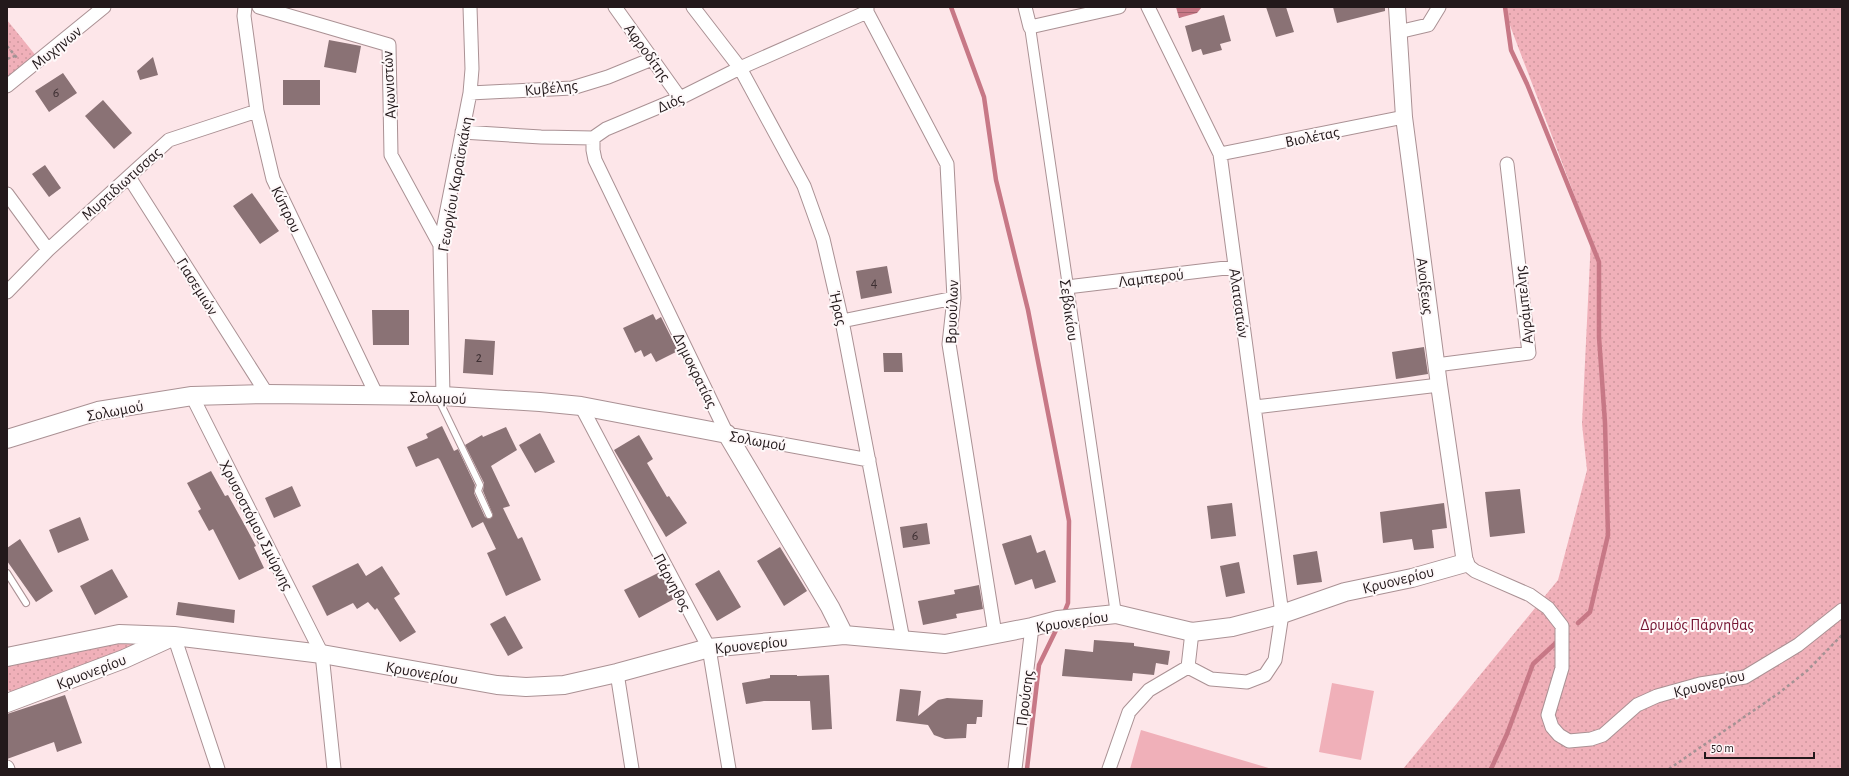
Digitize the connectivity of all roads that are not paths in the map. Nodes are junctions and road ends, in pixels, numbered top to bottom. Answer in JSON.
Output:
{"nodes":[{"id":1,"x":104,"y":7,"type":"edge"},
{"id":2,"x":245,"y":7,"type":"edge"},
{"id":3,"x":259,"y":7,"type":"edge"},
{"id":4,"x":470,"y":7,"type":"edge"},
{"id":5,"x":615,"y":7,"type":"edge"},
{"id":6,"x":693,"y":7,"type":"edge"},
{"id":7,"x":1025,"y":7,"type":"edge"},
{"id":8,"x":1119,"y":7,"type":"edge"},
{"id":9,"x":1148,"y":7,"type":"edge"},
{"id":10,"x":1397,"y":7,"type":"edge"},
{"id":11,"x":1439,"y":7,"type":"edge"},
{"id":12,"x":867,"y":10,"type":"edge"},
{"id":13,"x":1030,"y":27,"type":"junction"},
{"id":14,"x":1398,"y":32,"type":"junction"},
{"id":15,"x":652,"y":58,"type":"junction"},
{"id":16,"x":740,"y":68,"type":"junction"},
{"id":17,"x":7,"y":86,"type":"edge"},
{"id":18,"x":470,"y":93,"type":"junction"},
{"id":19,"x":680,"y":98,"type":"junction"},
{"id":20,"x":258,"y":111,"type":"junction"},
{"id":21,"x":1404,"y":117,"type":"junction"},
{"id":22,"x":462,"y":132,"type":"junction"},
{"id":23,"x":593,"y":138,"type":"junction"},
{"id":24,"x":1220,"y":154,"type":"junction"},
{"id":25,"x":1507,"y":164,"type":"dead end"},
{"id":26,"x":129,"y":177,"type":"junction"},
{"id":27,"x":7,"y":194,"type":"edge"},
{"id":28,"x":440,"y":245,"type":"junction"},
{"id":29,"x":48,"y":250,"type":"junction"},
{"id":30,"x":1234,"y":267,"type":"junction"},
{"id":31,"x":1067,"y":287,"type":"junction"},
{"id":32,"x":7,"y":292,"type":"edge"},
{"id":33,"x":954,"y":298,"type":"junction"},
{"id":34,"x":842,"y":321,"type":"junction"},
{"id":35,"x":1436,"y":365,"type":"junction"},
{"id":36,"x":1439,"y":385,"type":"junction"},
{"id":37,"x":267,"y":394,"type":"junction"},
{"id":38,"x":192,"y":396,"type":"junction"},
{"id":39,"x":378,"y":396,"type":"junction"},
{"id":40,"x":441,"y":396,"type":"junction"},
{"id":41,"x":582,"y":406,"type":"junction"},
{"id":42,"x":1255,"y":407,"type":"junction"},
{"id":43,"x":727,"y":434,"type":"junction"},
{"id":44,"x":7,"y":438,"type":"edge"},
{"id":45,"x":869,"y":460,"type":"junction"},
{"id":46,"x":489,"y":515,"type":"dead end"},
{"id":47,"x":1465,"y":563,"type":"junction"},
{"id":48,"x":7,"y":573,"type":"edge"},
{"id":49,"x":26,"y":603,"type":"dead end"},
{"id":50,"x":1842,"y":610,"type":"edge"},
{"id":51,"x":1116,"y":614,"type":"junction"},
{"id":52,"x":1282,"y":614,"type":"junction"},
{"id":53,"x":1032,"y":627,"type":"junction"},
{"id":54,"x":1192,"y":632,"type":"junction"},
{"id":55,"x":995,"y":634,"type":"junction"},
{"id":56,"x":844,"y":635,"type":"junction"},
{"id":57,"x":174,"y":636,"type":"junction"},
{"id":58,"x":903,"y":640,"type":"junction"},
{"id":59,"x":709,"y":648,"type":"junction"},
{"id":60,"x":322,"y":654,"type":"junction"},
{"id":61,"x":7,"y":657,"type":"edge"},
{"id":62,"x":1188,"y":667,"type":"junction"},
{"id":63,"x":617,"y":673,"type":"junction"},
{"id":64,"x":7,"y":703,"type":"edge"},
{"id":65,"x":218,"y":769,"type":"edge"},
{"id":66,"x":334,"y":769,"type":"edge"},
{"id":67,"x":632,"y":769,"type":"edge"},
{"id":68,"x":729,"y":769,"type":"edge"},
{"id":69,"x":1015,"y":769,"type":"edge"},
{"id":70,"x":1108,"y":769,"type":"edge"}],
"edges":[{"from":1,"to":17,"type":"street","name":"Μυχηνων"},
{"from":2,"to":20,"type":"street","name":"Κύπρου"},
{"from":3,"to":28,"type":"street","name":"Αγωνιστών"},
{"from":4,"to":18,"type":"street","name":"Γεωργίου Καραϊσκάκη"},
{"from":5,"to":15,"type":"street","name":"Αφροδίτης"},
{"from":6,"to":16,"type":"street","name":"Ήρας"},
{"from":7,"to":13,"type":"street","name":"Σεβδικίου"},
{"from":8,"to":13,"type":"street"},
{"from":9,"to":24,"type":"street","name":"Αλατσατών"},
{"from":10,"to":14,"type":"street","name":"Ανοίξεως"},
{"from":11,"to":14,"type":"street"},
{"from":12,"to":16,"type":"street","name":"Διός"},
{"from":12,"to":33,"type":"street","name":"Βρυούλων"},
{"from":13,"to":31,"type":"street","name":"Σεβδικίου"},
{"from":14,"to":21,"type":"street","name":"Ανοίξεως"},
{"from":15,"to":18,"type":"street","name":"Κυβέλης"},
{"from":15,"to":19,"type":"street","name":"Αφροδίτης"},
{"from":16,"to":19,"type":"street","name":"Διός"},
{"from":16,"to":34,"type":"street","name":"Ήρας"},
{"from":18,"to":22,"type":"street","name":"Γεωργίου Καραϊσκάκη"},
{"from":19,"to":23,"type":"street","name":"Διός"},
{"from":20,"to":26,"type":"street","name":"Μυρτιδιωτισσας"},
{"from":20,"to":39,"type":"street","name":"Κύπρου"},
{"from":21,"to":24,"type":"street","name":"Βιολέτας"},
{"from":21,"to":35,"type":"street","name":"Ανοίξεως"},
{"from":22,"to":23,"type":"street"},
{"from":22,"to":28,"type":"street","name":"Γεωργίου Καραϊσκάκη"},
{"from":23,"to":43,"type":"street","name":"Δημοκρατίας"},
{"from":24,"to":30,"type":"street","name":"Αλατσατών"},
{"from":25,"to":35,"type":"street","name":"Αγράμπελης"},
{"from":26,"to":29,"type":"street","name":"Μυρτιδιωτισσας"},
{"from":26,"to":37,"type":"street","name":"Γιασεμιών"},
{"from":27,"to":29,"type":"street"},
{"from":28,"to":40,"type":"street","name":"Γεωργίου Καραϊσκάκη"},
{"from":29,"to":32,"type":"street","name":"Μυρτιδιωτισσας"},
{"from":30,"to":31,"type":"street","name":"Λαμπερού"},
{"from":30,"to":42,"type":"street","name":"Αλατσατών"},
{"from":31,"to":51,"type":"street","name":"Σεβδικίου"},
{"from":33,"to":34,"type":"street"},
{"from":33,"to":55,"type":"street","name":"Βρυούλων"},
{"from":34,"to":45,"type":"street","name":"Ήρας"},
{"from":35,"to":36,"type":"street","name":"Ανοίξεως"},
{"from":36,"to":42,"type":"street"},
{"from":36,"to":47,"type":"street","name":"Ανοίξεως"},
{"from":37,"to":38,"type":"main road","name":"Σολωμού"},
{"from":37,"to":39,"type":"main road","name":"Σολωμού"},
{"from":38,"to":44,"type":"main road","name":"Σολωμού"},
{"from":38,"to":60,"type":"street","name":"Χρυσοστόμου Σμύρνης"},
{"from":39,"to":40,"type":"main road","name":"Σολωμού"},
{"from":40,"to":41,"type":"main road","name":"Σολωμού"},
{"from":40,"to":46,"type":"lane"},
{"from":41,"to":43,"type":"main road","name":"Σολωμού"},
{"from":41,"to":59,"type":"street","name":"Πάρνηθος"},
{"from":42,"to":52,"type":"street","name":"Αλατσατών"},
{"from":43,"to":45,"type":"street","name":"Σολωμού"},
{"from":43,"to":56,"type":"main road","name":"Δημοκρατίας"},
{"from":45,"to":58,"type":"street","name":"Ήρας"},
{"from":47,"to":50,"type":"street","name":"Κρυονερίου"},
{"from":47,"to":52,"type":"main road","name":"Κρυονερίου"},
{"from":48,"to":49,"type":"lane"},
{"from":51,"to":53,"type":"main road","name":"Κρυονερίου"},
{"from":51,"to":54,"type":"main road","name":"Κρυονερίου"},
{"from":52,"to":54,"type":"main road","name":"Κρυονερίου"},
{"from":52,"to":62,"type":"street","name":"Αλατσατών"},
{"from":53,"to":55,"type":"main road","name":"Κρυονερίου"},
{"from":53,"to":69,"type":"street","name":"Προύσης"},
{"from":54,"to":62,"type":"street"},
{"from":55,"to":58,"type":"main road","name":"Κρυονερίου"},
{"from":56,"to":58,"type":"main road","name":"Κρυονερίου"},
{"from":56,"to":59,"type":"main road","name":"Κρυονερίου"},
{"from":57,"to":60,"type":"main road","name":"Κρυονερίου"},
{"from":57,"to":61,"type":"main road","name":"Κρυονερίου"},
{"from":57,"to":64,"type":"main road","name":"Κρυονερίου"},
{"from":57,"to":65,"type":"street"},
{"from":59,"to":63,"type":"main road","name":"Κρυονερίου"},
{"from":59,"to":68,"type":"street","name":"Πάρνηθος"},
{"from":60,"to":63,"type":"main road","name":"Κρυονερίου"},
{"from":60,"to":66,"type":"street"},
{"from":62,"to":70,"type":"street"},
{"from":63,"to":67,"type":"street"}]}
